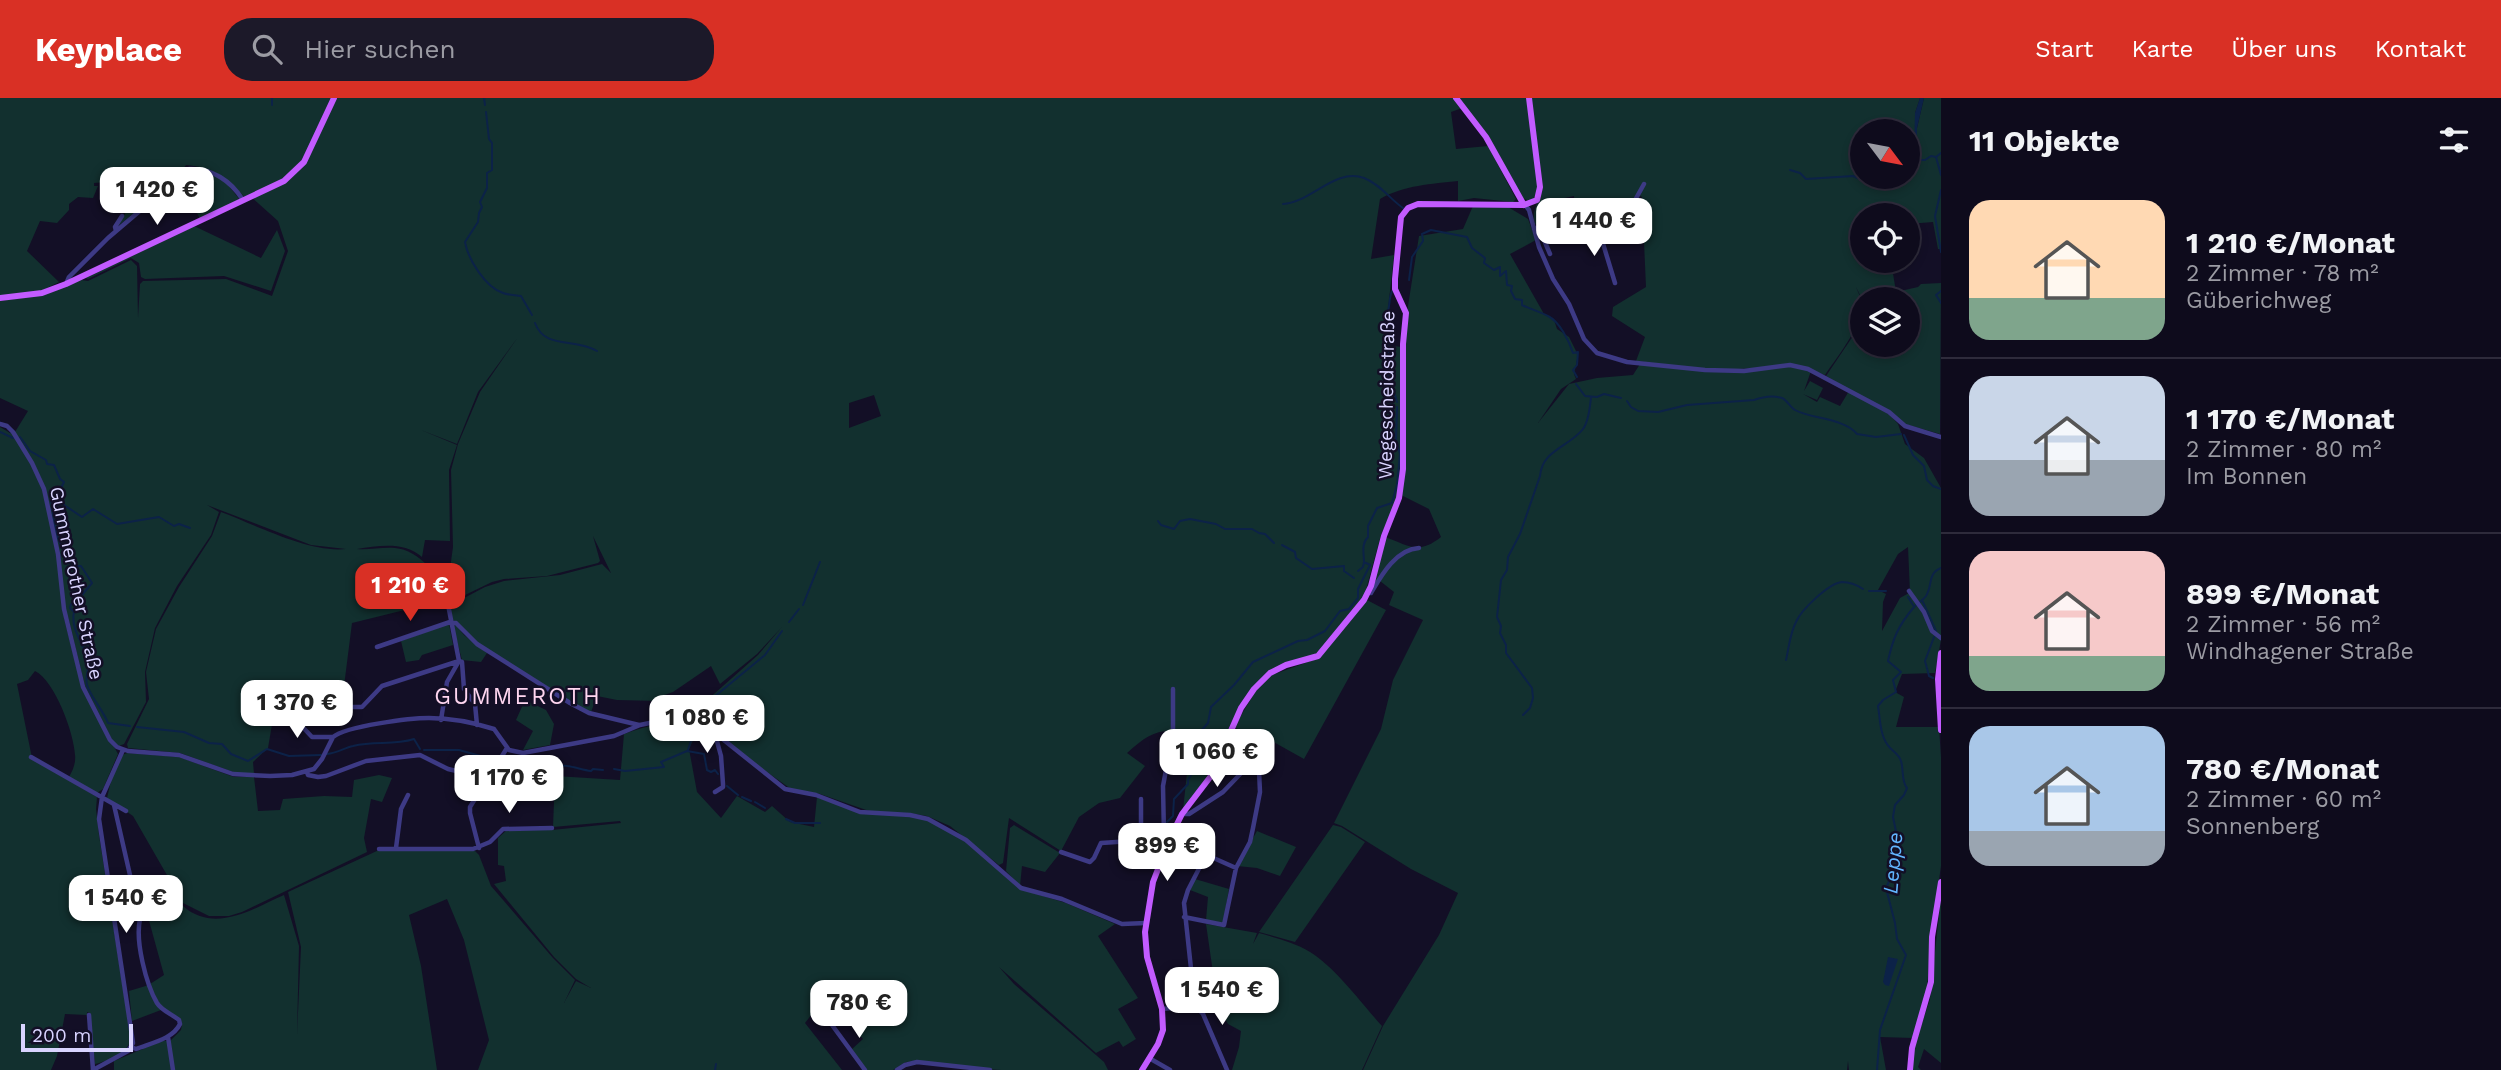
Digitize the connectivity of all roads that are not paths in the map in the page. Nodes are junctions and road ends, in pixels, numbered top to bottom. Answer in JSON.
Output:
{"nodes":[{"id":1,"x":334,"y":98,"type":"edge"},
{"id":2,"x":1456,"y":98,"type":"edge"},
{"id":3,"x":1529,"y":98,"type":"edge"},
{"id":4,"x":1643,"y":184,"type":"dead end"},
{"id":5,"x":244,"y":201,"type":"junction"},
{"id":6,"x":1524,"y":205,"type":"junction"},
{"id":7,"x":122,"y":216,"type":"dead end"},
{"id":8,"x":1597,"y":224,"type":"junction"},
{"id":9,"x":1536,"y":228,"type":"junction"},
{"id":10,"x":116,"y":231,"type":"junction"},
{"id":11,"x":1550,"y":254,"type":"dead end"},
{"id":12,"x":1615,"y":283,"type":"dead end"},
{"id":13,"x":66,"y":284,"type":"junction"},
{"id":14,"x":0,"y":298,"type":"edge"},
{"id":15,"x":0,"y":424,"type":"edge"},
{"id":16,"x":1941,"y":437,"type":"edge"},
{"id":17,"x":1419,"y":548,"type":"dead end"},
{"id":18,"x":445,"y":589,"type":"dead end"},
{"id":19,"x":1909,"y":591,"type":"dead end"},
{"id":20,"x":1366,"y":596,"type":"junction"},
{"id":21,"x":450,"y":622,"type":"junction"},
{"id":22,"x":1941,"y":638,"type":"edge"},
{"id":23,"x":377,"y":647,"type":"dead end"},
{"id":24,"x":1941,"y":653,"type":"edge"},
{"id":25,"x":459,"y":661,"type":"junction"},
{"id":26,"x":1939,"y":679,"type":"edge"},
{"id":27,"x":1173,"y":689,"type":"dead end"},
{"id":28,"x":441,"y":720,"type":"junction"},
{"id":29,"x":477,"y":725,"type":"junction"},
{"id":30,"x":640,"y":725,"type":"junction"},
{"id":31,"x":1941,"y":730,"type":"edge"},
{"id":32,"x":715,"y":733,"type":"junction"},
{"id":33,"x":333,"y":737,"type":"junction"},
{"id":34,"x":507,"y":748,"type":"junction"},
{"id":35,"x":122,"y":750,"type":"junction"},
{"id":36,"x":31,"y":757,"type":"dead end"},
{"id":37,"x":307,"y":772,"type":"junction"},
{"id":38,"x":491,"y":772,"type":"junction"},
{"id":39,"x":715,"y":792,"type":"dead end"},
{"id":40,"x":408,"y":794,"type":"dead end"},
{"id":41,"x":102,"y":797,"type":"junction"},
{"id":42,"x":1141,"y":799,"type":"dead end"},
{"id":43,"x":114,"y":805,"type":"junction"},
{"id":44,"x":126,"y":811,"type":"dead end"},
{"id":45,"x":1182,"y":814,"type":"junction"},
{"id":46,"x":552,"y":828,"type":"dead end"},
{"id":47,"x":1167,"y":837,"type":"junction"},
{"id":48,"x":1147,"y":840,"type":"junction"},
{"id":49,"x":396,"y":848,"type":"junction"},
{"id":50,"x":479,"y":848,"type":"junction"},
{"id":51,"x":379,"y":849,"type":"dead end"},
{"id":52,"x":1061,"y":852,"type":"dead end"},
{"id":53,"x":1206,"y":855,"type":"junction"},
{"id":54,"x":1236,"y":867,"type":"junction"},
{"id":55,"x":1941,"y":882,"type":"edge"},
{"id":56,"x":1184,"y":917,"type":"junction"},
{"id":57,"x":1146,"y":923,"type":"junction"},
{"id":58,"x":1195,"y":1006,"type":"junction"},
{"id":59,"x":1162,"y":1009,"type":"junction"},
{"id":60,"x":89,"y":1015,"type":"dead end"},
{"id":61,"x":832,"y":1025,"type":"dead end"},
{"id":62,"x":168,"y":1037,"type":"junction"},
{"id":63,"x":131,"y":1047,"type":"junction"},
{"id":64,"x":1149,"y":1058,"type":"junction"},
{"id":65,"x":93,"y":1070,"type":"edge"},
{"id":66,"x":173,"y":1070,"type":"edge"},
{"id":67,"x":865,"y":1070,"type":"edge"},
{"id":68,"x":897,"y":1070,"type":"edge"},
{"id":69,"x":990,"y":1070,"type":"edge"},
{"id":70,"x":1142,"y":1070,"type":"edge"},
{"id":71,"x":1170,"y":1070,"type":"edge"},
{"id":72,"x":1227,"y":1070,"type":"edge"},
{"id":73,"x":1910,"y":1070,"type":"edge"}],
"edges":[{"from":1,"to":5,"type":"main road"},
{"from":2,"to":6,"type":"main road"},
{"from":3,"to":6,"type":"main road"},
{"from":4,"to":8,"type":"street"},
{"from":5,"to":10,"type":"street"},
{"from":5,"to":13,"type":"main road"},
{"from":6,"to":9,"type":"street"},
{"from":6,"to":20,"type":"main road","name":"Wegescheidstraße"},
{"from":7,"to":10,"type":"street"},
{"from":8,"to":9,"type":"street"},
{"from":8,"to":12,"type":"street"},
{"from":9,"to":11,"type":"street"},
{"from":9,"to":16,"type":"street"},
{"from":10,"to":13,"type":"street"},
{"from":13,"to":14,"type":"main road"},
{"from":15,"to":35,"type":"street","name":"Gummerother Straße"},
{"from":17,"to":20,"type":"street"},
{"from":18,"to":21,"type":"street"},
{"from":19,"to":22,"type":"street"},
{"from":20,"to":45,"type":"main road"},
{"from":21,"to":23,"type":"street"},
{"from":21,"to":25,"type":"street"},
{"from":21,"to":30,"type":"street"},
{"from":24,"to":26,"type":"main road"},
{"from":25,"to":28,"type":"street"},
{"from":25,"to":29,"type":"street"},
{"from":25,"to":33,"type":"street"},
{"from":26,"to":31,"type":"main road"},
{"from":27,"to":47,"type":"street"},
{"from":28,"to":29,"type":"street"},
{"from":28,"to":33,"type":"street"},
{"from":29,"to":34,"type":"street"},
{"from":30,"to":32,"type":"street"},
{"from":30,"to":34,"type":"street"},
{"from":32,"to":39,"type":"street"},
{"from":32,"to":57,"type":"street"},
{"from":33,"to":37,"type":"street"},
{"from":34,"to":38,"type":"street"},
{"from":35,"to":37,"type":"street"},
{"from":35,"to":41,"type":"street"},
{"from":36,"to":41,"type":"street"},
{"from":37,"to":38,"type":"street"},
{"from":38,"to":50,"type":"street"},
{"from":40,"to":49,"type":"street"},
{"from":41,"to":43,"type":"street"},
{"from":41,"to":63,"type":"street"},
{"from":42,"to":48,"type":"street"},
{"from":43,"to":44,"type":"street"},
{"from":43,"to":62,"type":"street"},
{"from":45,"to":47,"type":"main road"},
{"from":45,"to":54,"type":"street"},
{"from":46,"to":50,"type":"street"},
{"from":47,"to":48,"type":"street"},
{"from":47,"to":53,"type":"street"},
{"from":47,"to":57,"type":"main road"},
{"from":48,"to":52,"type":"street"},
{"from":49,"to":50,"type":"street"},
{"from":49,"to":51,"type":"street"},
{"from":53,"to":54,"type":"street"},
{"from":53,"to":56,"type":"street"},
{"from":54,"to":56,"type":"street"},
{"from":55,"to":73,"type":"main road"},
{"from":56,"to":58,"type":"street"},
{"from":57,"to":59,"type":"main road"},
{"from":58,"to":59,"type":"street"},
{"from":58,"to":72,"type":"street"},
{"from":59,"to":64,"type":"main road"},
{"from":60,"to":65,"type":"street"},
{"from":61,"to":67,"type":"street"},
{"from":62,"to":63,"type":"street"},
{"from":62,"to":66,"type":"street"},
{"from":63,"to":65,"type":"street"},
{"from":64,"to":70,"type":"main road"},
{"from":64,"to":71,"type":"street"},
{"from":68,"to":69,"type":"street"}]}
